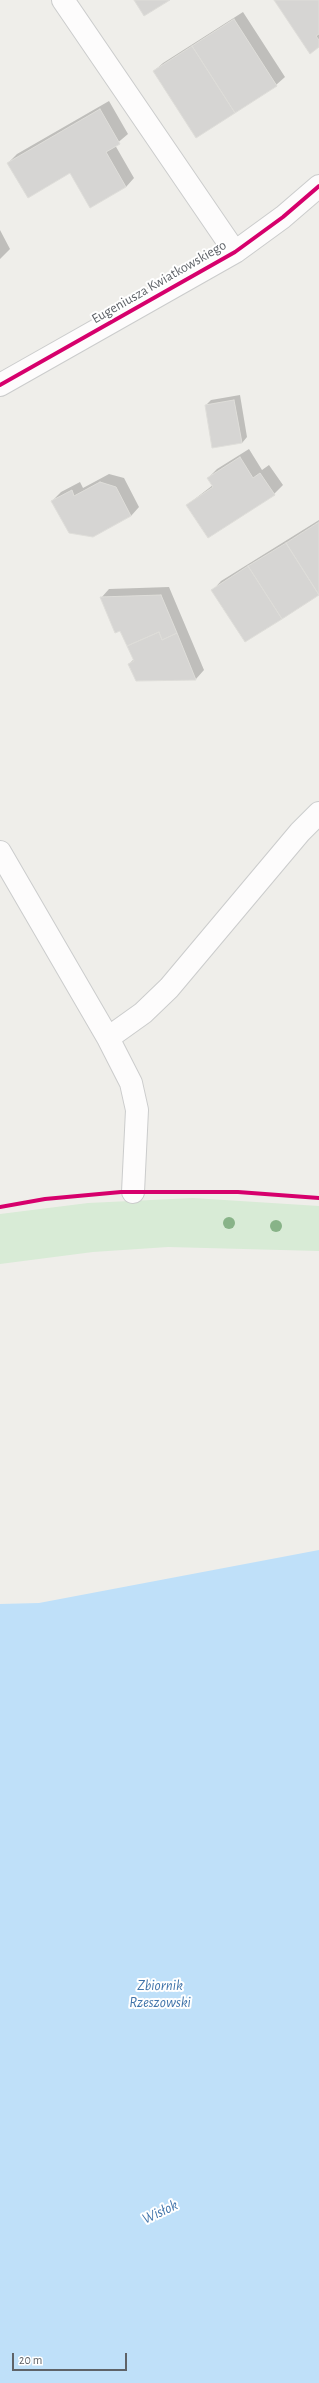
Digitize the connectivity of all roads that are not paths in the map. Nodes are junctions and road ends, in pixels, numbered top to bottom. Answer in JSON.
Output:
{"nodes":[{"id":1,"x":63,"y":0,"type":"edge"},
{"id":2,"x":319,"y":186,"type":"edge"},
{"id":3,"x":235,"y":252,"type":"junction"},
{"id":4,"x":0,"y":385,"type":"edge"},
{"id":5,"x":319,"y":813,"type":"edge"},
{"id":6,"x":0,"y":852,"type":"edge"},
{"id":7,"x":108,"y":1038,"type":"junction"},
{"id":8,"x":133,"y":1192,"type":"dead end"}],
"edges":[{"from":1,"to":3,"type":"street"},
{"from":2,"to":3,"type":"street","name":"Eugeniusza Kwiatkowskiego"},
{"from":3,"to":4,"type":"street","name":"Eugeniusza Kwiatkowskiego"},
{"from":5,"to":7,"type":"street"},
{"from":6,"to":7,"type":"street"},
{"from":7,"to":8,"type":"street"}]}
